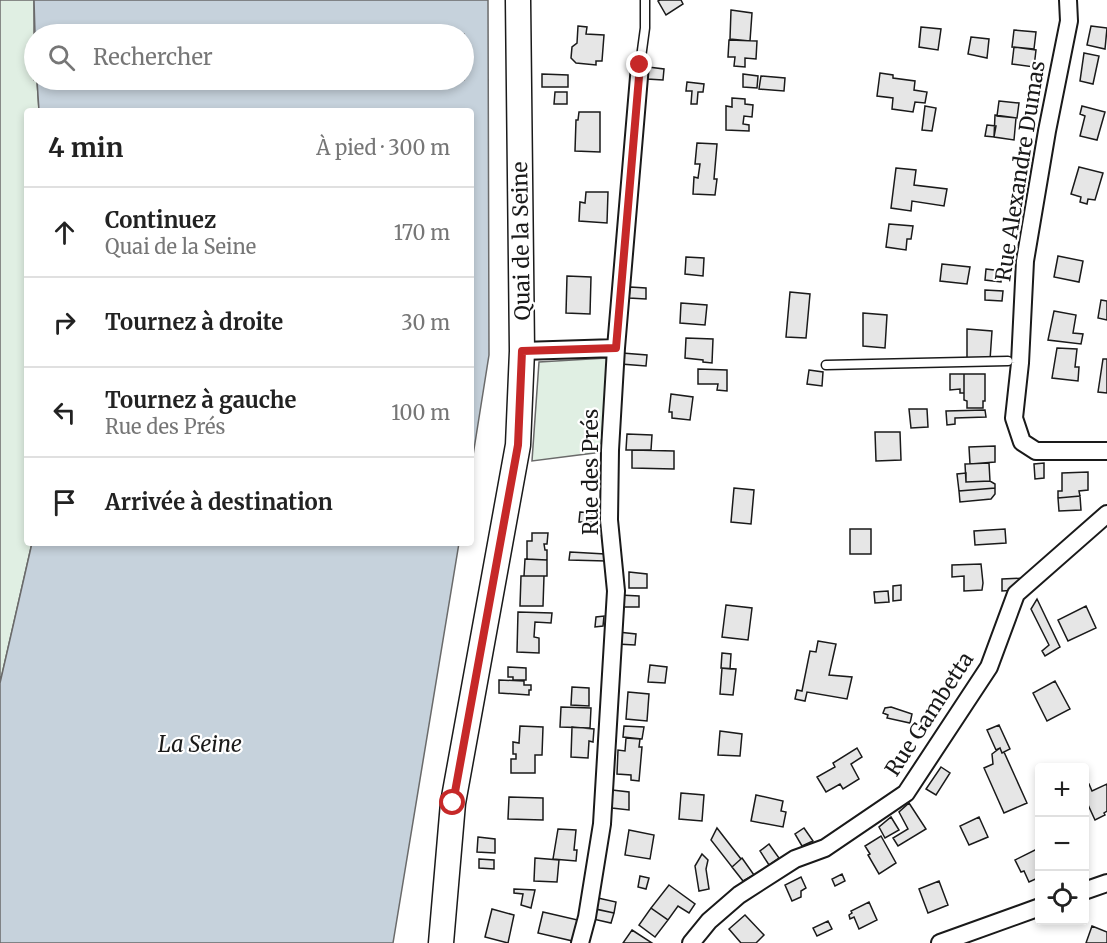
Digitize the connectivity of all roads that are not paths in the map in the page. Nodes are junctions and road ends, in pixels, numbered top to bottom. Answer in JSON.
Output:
{"nodes":[{"id":1,"x":518,"y":0,"type":"edge"},
{"id":2,"x":645,"y":0,"type":"edge"},
{"id":3,"x":1068,"y":0,"type":"edge"},
{"id":4,"x":640,"y":65,"type":"joint"},
{"id":5,"x":616,"y":348,"type":"junction"},
{"id":6,"x":522,"y":351,"type":"junction"},
{"id":7,"x":1008,"y":361,"type":"dead end"},
{"id":8,"x":826,"y":365,"type":"dead end"},
{"id":9,"x":1107,"y":451,"type":"edge"},
{"id":10,"x":1107,"y":514,"type":"edge"},
{"id":11,"x":1107,"y":883,"type":"edge"},
{"id":12,"x":1089,"y":889,"type":"edge"},
{"id":13,"x":1035,"y":910,"type":"edge"},
{"id":14,"x":441,"y":943,"type":"edge"},
{"id":15,"x":580,"y":943,"type":"edge"},
{"id":16,"x":692,"y":943,"type":"edge"},
{"id":17,"x":940,"y":943,"type":"edge"}],
"edges":[{"from":1,"to":6,"type":"street","name":"Quai de la Seine"},
{"from":2,"to":4,"type":"lane","name":"Rue des Prés"},
{"from":3,"to":9,"type":"street","name":"Rue Alexandre Dumas"},
{"from":4,"to":5,"type":"street","name":"Rue des Prés"},
{"from":5,"to":6,"type":"street"},
{"from":5,"to":15,"type":"street","name":"Rue des Prés"},
{"from":6,"to":14,"type":"street","name":"Quai de la Seine"},
{"from":7,"to":8,"type":"lane"},
{"from":10,"to":16,"type":"street","name":"Rue Gambetta"},
{"from":11,"to":12,"type":"street"},
{"from":13,"to":17,"type":"street"}]}
